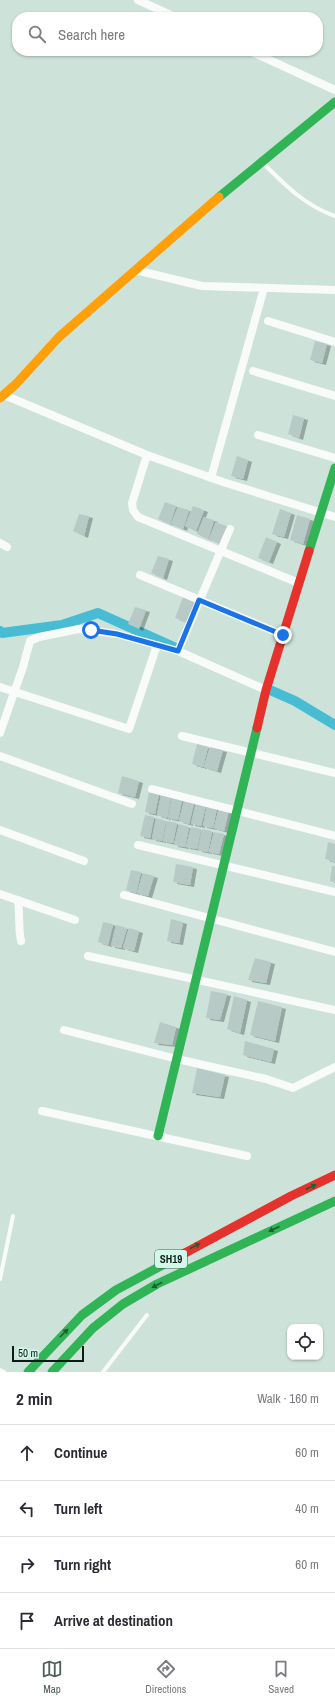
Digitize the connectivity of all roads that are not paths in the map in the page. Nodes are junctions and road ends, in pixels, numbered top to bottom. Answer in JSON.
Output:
{"nodes":[{"id":1,"x":138,"y":0,"type":"edge"},
{"id":2,"x":164,"y":12,"type":"edge"},
{"id":3,"x":261,"y":56,"type":"edge"},
{"id":4,"x":335,"y":90,"type":"edge"},
{"id":5,"x":335,"y":102,"type":"edge"},
{"id":6,"x":262,"y":161,"type":"junction"},
{"id":7,"x":335,"y":216,"type":"edge"},
{"id":8,"x":135,"y":270,"type":"junction"},
{"id":9,"x":264,"y":288,"type":"junction"},
{"id":10,"x":335,"y":290,"type":"edge"},
{"id":11,"x":268,"y":321,"type":"dead end"},
{"id":12,"x":335,"y":342,"type":"edge"},
{"id":13,"x":253,"y":371,"type":"dead end"},
{"id":14,"x":2,"y":396,"type":"edge"},
{"id":15,"x":335,"y":396,"type":"edge"},
{"id":16,"x":258,"y":435,"type":"dead end"},
{"id":17,"x":147,"y":456,"type":"junction"},
{"id":18,"x":335,"y":458,"type":"edge"},
{"id":19,"x":335,"y":468,"type":"edge"},
{"id":20,"x":211,"y":478,"type":"junction"},
{"id":21,"x":321,"y":512,"type":"junction"},
{"id":22,"x":335,"y":517,"type":"edge"},
{"id":23,"x":230,"y":529,"type":"dead end"},
{"id":24,"x":220,"y":550,"type":"junction"},
{"id":25,"x":140,"y":575,"type":"dead end"},
{"id":26,"x":299,"y":583,"type":"junction"},
{"id":27,"x":199,"y":600,"type":"junction"},
{"id":28,"x":283,"y":635,"type":"junction"},
{"id":29,"x":157,"y":645,"type":"junction"},
{"id":30,"x":178,"y":651,"type":"junction"},
{"id":31,"x":0,"y":687,"type":"edge"},
{"id":32,"x":266,"y":690,"type":"junction"},
{"id":33,"x":13,"y":692,"type":"junction"},
{"id":34,"x":0,"y":733,"type":"edge"},
{"id":35,"x":182,"y":736,"type":"dead end"},
{"id":36,"x":250,"y":752,"type":"junction"},
{"id":37,"x":0,"y":756,"type":"edge"},
{"id":38,"x":335,"y":773,"type":"edge"},
{"id":39,"x":152,"y":789,"type":"dead end"},
{"id":40,"x":132,"y":804,"type":"dead end"},
{"id":41,"x":236,"y":810,"type":"junction"},
{"id":42,"x":0,"y":830,"type":"edge"},
{"id":43,"x":335,"y":836,"type":"edge"},
{"id":44,"x":138,"y":846,"type":"dead end"},
{"id":45,"x":84,"y":861,"type":"dead end"},
{"id":46,"x":223,"y":866,"type":"junction"},
{"id":47,"x":335,"y":892,"type":"edge"},
{"id":48,"x":0,"y":894,"type":"edge"},
{"id":49,"x":124,"y":895,"type":"dead end"},
{"id":50,"x":18,"y":900,"type":"junction"},
{"id":51,"x":210,"y":918,"type":"junction"},
{"id":52,"x":74,"y":920,"type":"dead end"},
{"id":53,"x":21,"y":941,"type":"dead end"},
{"id":54,"x":335,"y":952,"type":"edge"},
{"id":55,"x":88,"y":956,"type":"dead end"},
{"id":56,"x":196,"y":980,"type":"junction"},
{"id":57,"x":335,"y":1010,"type":"edge"},
{"id":58,"x":64,"y":1030,"type":"dead end"},
{"id":59,"x":177,"y":1059,"type":"junction"},
{"id":60,"x":335,"y":1067,"type":"edge"},
{"id":61,"x":42,"y":1111,"type":"dead end"},
{"id":62,"x":158,"y":1136,"type":"junction"},
{"id":63,"x":247,"y":1156,"type":"dead end"},
{"id":64,"x":335,"y":1175,"type":"edge"},
{"id":65,"x":335,"y":1201,"type":"edge"},
{"id":66,"x":13,"y":1216,"type":"dead end"},
{"id":67,"x":0,"y":1279,"type":"edge"},
{"id":68,"x":147,"y":1315,"type":"dead end"},
{"id":69,"x":0,"y":1370,"type":"edge"},
{"id":70,"x":4,"y":1372,"type":"edge"},
{"id":71,"x":28,"y":1372,"type":"edge"},
{"id":72,"x":52,"y":1372,"type":"edge"},
{"id":73,"x":103,"y":1372,"type":"edge"}],
"edges":[{"from":1,"to":2,"type":"street"},
{"from":3,"to":4,"type":"street"},
{"from":5,"to":6,"type":"street"},
{"from":6,"to":7,"type":"lane"},
{"from":6,"to":8,"type":"street"},
{"from":8,"to":9,"type":"street"},
{"from":8,"to":14,"type":"street"},
{"from":9,"to":10,"type":"street"},
{"from":9,"to":20,"type":"street"},
{"from":11,"to":12,"type":"street"},
{"from":13,"to":15,"type":"street"},
{"from":14,"to":17,"type":"street"},
{"from":16,"to":18,"type":"street"},
{"from":17,"to":20,"type":"street"},
{"from":17,"to":24,"type":"street"},
{"from":19,"to":21,"type":"street"},
{"from":20,"to":21,"type":"street"},
{"from":21,"to":22,"type":"street"},
{"from":21,"to":26,"type":"street"},
{"from":23,"to":24,"type":"street"},
{"from":24,"to":26,"type":"street"},
{"from":24,"to":27,"type":"street"},
{"from":25,"to":27,"type":"street"},
{"from":26,"to":28,"type":"street"},
{"from":27,"to":28,"type":"street"},
{"from":27,"to":30,"type":"street"},
{"from":28,"to":32,"type":"street"},
{"from":29,"to":30,"type":"street"},
{"from":29,"to":33,"type":"street"},
{"from":29,"to":33,"type":"street"},
{"from":30,"to":32,"type":"street"},
{"from":31,"to":33,"type":"street"},
{"from":32,"to":36,"type":"street"},
{"from":33,"to":34,"type":"street"},
{"from":35,"to":36,"type":"street"},
{"from":36,"to":38,"type":"street"},
{"from":36,"to":41,"type":"street"},
{"from":37,"to":40,"type":"street"},
{"from":39,"to":41,"type":"street"},
{"from":41,"to":43,"type":"street"},
{"from":41,"to":46,"type":"street"},
{"from":42,"to":45,"type":"street"},
{"from":44,"to":46,"type":"street"},
{"from":46,"to":47,"type":"street"},
{"from":46,"to":51,"type":"street"},
{"from":48,"to":50,"type":"street"},
{"from":49,"to":51,"type":"street"},
{"from":50,"to":52,"type":"street"},
{"from":50,"to":53,"type":"street"},
{"from":51,"to":54,"type":"street"},
{"from":51,"to":56,"type":"street"},
{"from":55,"to":56,"type":"street"},
{"from":56,"to":57,"type":"street"},
{"from":56,"to":59,"type":"street"},
{"from":58,"to":59,"type":"street"},
{"from":59,"to":60,"type":"street"},
{"from":59,"to":62,"type":"street"},
{"from":61,"to":62,"type":"street"},
{"from":62,"to":63,"type":"street"},
{"from":71,"to":64,"type":"street","number":"SH19","one_way":true},
{"from":65,"to":72,"type":"street","number":"SH19","one_way":true},
{"from":66,"to":67,"type":"lane"},
{"from":68,"to":73,"type":"lane"},
{"from":69,"to":70,"type":"lane"}]}
